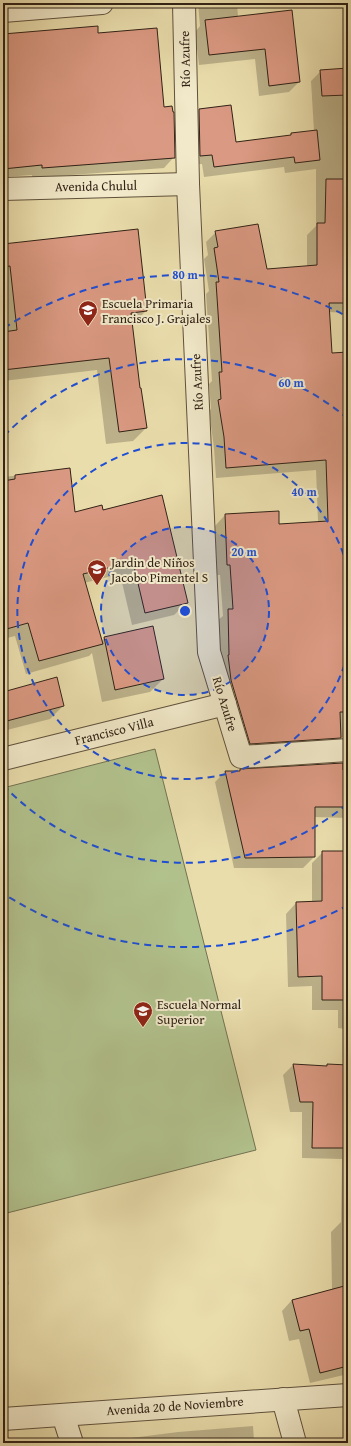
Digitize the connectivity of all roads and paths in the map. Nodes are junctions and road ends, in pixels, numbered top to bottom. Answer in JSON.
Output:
{"nodes":[{"id":1,"x":102,"y":3,"type":"edge"},
{"id":2,"x":184,"y":3,"type":"edge"},
{"id":3,"x":3,"y":11,"type":"edge"},
{"id":4,"x":188,"y":184,"type":"junction"},
{"id":5,"x":3,"y":189,"type":"edge"},
{"id":6,"x":225,"y":704,"type":"junction"},
{"id":7,"x":348,"y":750,"type":"edge"},
{"id":8,"x":3,"y":759,"type":"edge"},
{"id":9,"x":348,"y":1395,"type":"edge"},
{"id":10,"x":283,"y":1398,"type":"junction"},
{"id":11,"x":63,"y":1415,"type":"junction"},
{"id":12,"x":3,"y":1419,"type":"edge"},
{"id":13,"x":72,"y":1443,"type":"edge"},
{"id":14,"x":295,"y":1443,"type":"edge"}],
"edges":[{"from":1,"to":3,"type":"street"},
{"from":2,"to":4,"type":"street","name":"Río Azufre"},
{"from":4,"to":5,"type":"street","name":"Avenida Chulul"},
{"from":4,"to":6,"type":"street","name":"Río Azufre"},
{"from":6,"to":7,"type":"street","name":"Río Azufre"},
{"from":6,"to":8,"type":"street","name":"Francisco Villa"},
{"from":9,"to":10,"type":"street","name":"Avenida 20 de Noviembre"},
{"from":10,"to":11,"type":"street","name":"Avenida 20 de Noviembre"},
{"from":10,"to":14,"type":"street"},
{"from":11,"to":12,"type":"street","name":"Avenida 20 de Noviembre"},
{"from":11,"to":13,"type":"street"}]}
